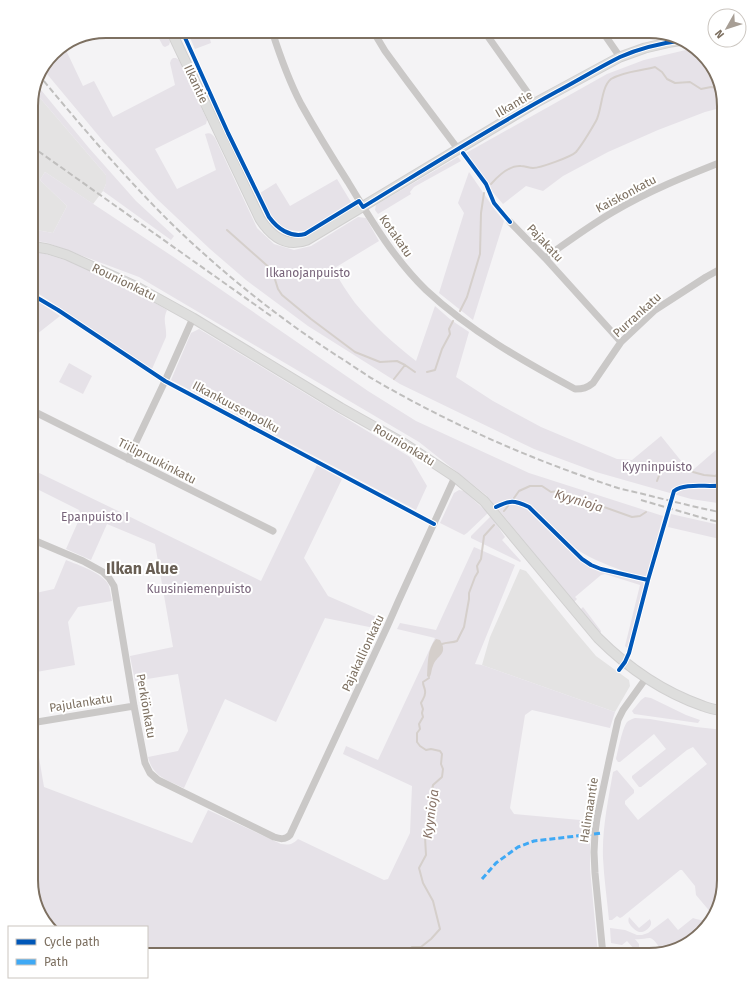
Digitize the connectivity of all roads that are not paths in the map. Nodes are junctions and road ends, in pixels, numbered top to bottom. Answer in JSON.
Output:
{"nodes":[{"id":1,"x":174,"y":38,"type":"edge"},
{"id":2,"x":274,"y":38,"type":"edge"},
{"id":3,"x":378,"y":38,"type":"edge"},
{"id":4,"x":489,"y":38,"type":"edge"},
{"id":5,"x":607,"y":38,"type":"edge"},
{"id":6,"x":672,"y":42,"type":"edge"},
{"id":7,"x":620,"y":57,"type":"junction"},
{"id":8,"x":535,"y":104,"type":"junction"},
{"id":9,"x":458,"y":149,"type":"junction"},
{"id":10,"x":717,"y":164,"type":"edge"},
{"id":11,"x":363,"y":207,"type":"junction"},
{"id":12,"x":510,"y":222,"type":"dead end"},
{"id":13,"x":38,"y":247,"type":"edge"},
{"id":14,"x":545,"y":258,"type":"junction"},
{"id":15,"x":717,"y":271,"type":"edge"},
{"id":16,"x":192,"y":318,"type":"junction"},
{"id":17,"x":621,"y":342,"type":"junction"},
{"id":18,"x":575,"y":389,"type":"joint"},
{"id":19,"x":38,"y":414,"type":"edge"},
{"id":20,"x":128,"y":459,"type":"junction"},
{"id":21,"x":455,"y":477,"type":"junction"},
{"id":22,"x":273,"y":531,"type":"dead end"},
{"id":23,"x":38,"y":542,"type":"edge"},
{"id":24,"x":646,"y":678,"type":"junction"},
{"id":25,"x":134,"y":706,"type":"junction"},
{"id":26,"x":717,"y":710,"type":"edge"},
{"id":27,"x":38,"y":722,"type":"edge"},
{"id":28,"x":288,"y":837,"type":"joint"},
{"id":29,"x":602,"y":948,"type":"edge"}],
"edges":[{"from":1,"to":11,"type":"main road","name":"Ilkantie"},
{"from":2,"to":11,"type":"street","name":"Kotakatu"},
{"from":3,"to":9,"type":"street"},
{"from":4,"to":8,"type":"street"},
{"from":5,"to":7,"type":"street"},
{"from":6,"to":7,"type":"main road","name":"Ilkantie"},
{"from":7,"to":8,"type":"main road","name":"Ilkantie"},
{"from":8,"to":9,"type":"main road","name":"Ilkantie"},
{"from":9,"to":11,"type":"main road","name":"Ilkantie"},
{"from":10,"to":14,"type":"street","name":"Kaiskonkatu"},
{"from":11,"to":18,"type":"street","name":"Kotakatu"},
{"from":12,"to":14,"type":"street","name":"Pajakatu"},
{"from":13,"to":16,"type":"main road","name":"Rounionkatu"},
{"from":14,"to":17,"type":"street","name":"Pajakatu"},
{"from":15,"to":17,"type":"street","name":"Purrankatu"},
{"from":16,"to":20,"type":"street"},
{"from":16,"to":21,"type":"main road","name":"Rounionkatu"},
{"from":17,"to":18,"type":"street","name":"Purrankatu"},
{"from":19,"to":20,"type":"street","name":"Tiilipruukinkatu"},
{"from":20,"to":22,"type":"street","name":"Tiilipruukinkatu"},
{"from":21,"to":24,"type":"main road","name":"Rounionkatu"},
{"from":21,"to":28,"type":"street","name":"Pajakallionkatu"},
{"from":23,"to":25,"type":"street","name":"Perkiönkatu"},
{"from":24,"to":26,"type":"main road","name":"Rounionkatu"},
{"from":24,"to":29,"type":"street","name":"Halimaantie"},
{"from":25,"to":27,"type":"street","name":"Pajulankatu"},
{"from":25,"to":28,"type":"street","name":"Perkiönkatu"}]}
